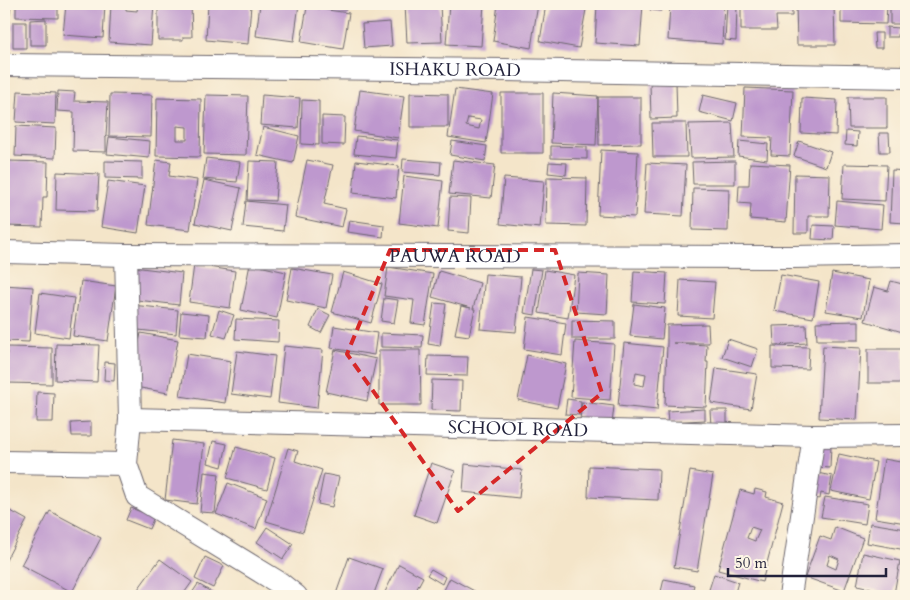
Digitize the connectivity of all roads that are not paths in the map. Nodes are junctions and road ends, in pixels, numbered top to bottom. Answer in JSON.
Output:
{"nodes":[{"id":1,"x":4,"y":66,"type":"edge"},
{"id":2,"x":906,"y":78,"type":"edge"},
{"id":3,"x":4,"y":252,"type":"edge"},
{"id":4,"x":906,"y":254,"type":"edge"},
{"id":5,"x":126,"y":255,"type":"junction"},
{"id":6,"x":130,"y":420,"type":"junction"},
{"id":7,"x":906,"y":435,"type":"edge"},
{"id":8,"x":814,"y":436,"type":"junction"},
{"id":9,"x":4,"y":462,"type":"edge"},
{"id":10,"x":126,"y":464,"type":"junction"},
{"id":11,"x":296,"y":596,"type":"edge"},
{"id":12,"x":796,"y":596,"type":"edge"}],
"edges":[{"from":1,"to":2,"type":"street","name":"ISHAKU ROAD"},
{"from":3,"to":5,"type":"street","name":"PAUWA ROAD"},
{"from":4,"to":5,"type":"street","name":"PAUWA ROAD"},
{"from":5,"to":6,"type":"street"},
{"from":6,"to":8,"type":"street","name":"SCHOOL ROAD"},
{"from":6,"to":10,"type":"street"},
{"from":7,"to":8,"type":"street","name":"SCHOOL ROAD"},
{"from":8,"to":12,"type":"street"},
{"from":9,"to":10,"type":"street"},
{"from":10,"to":11,"type":"street"}]}
